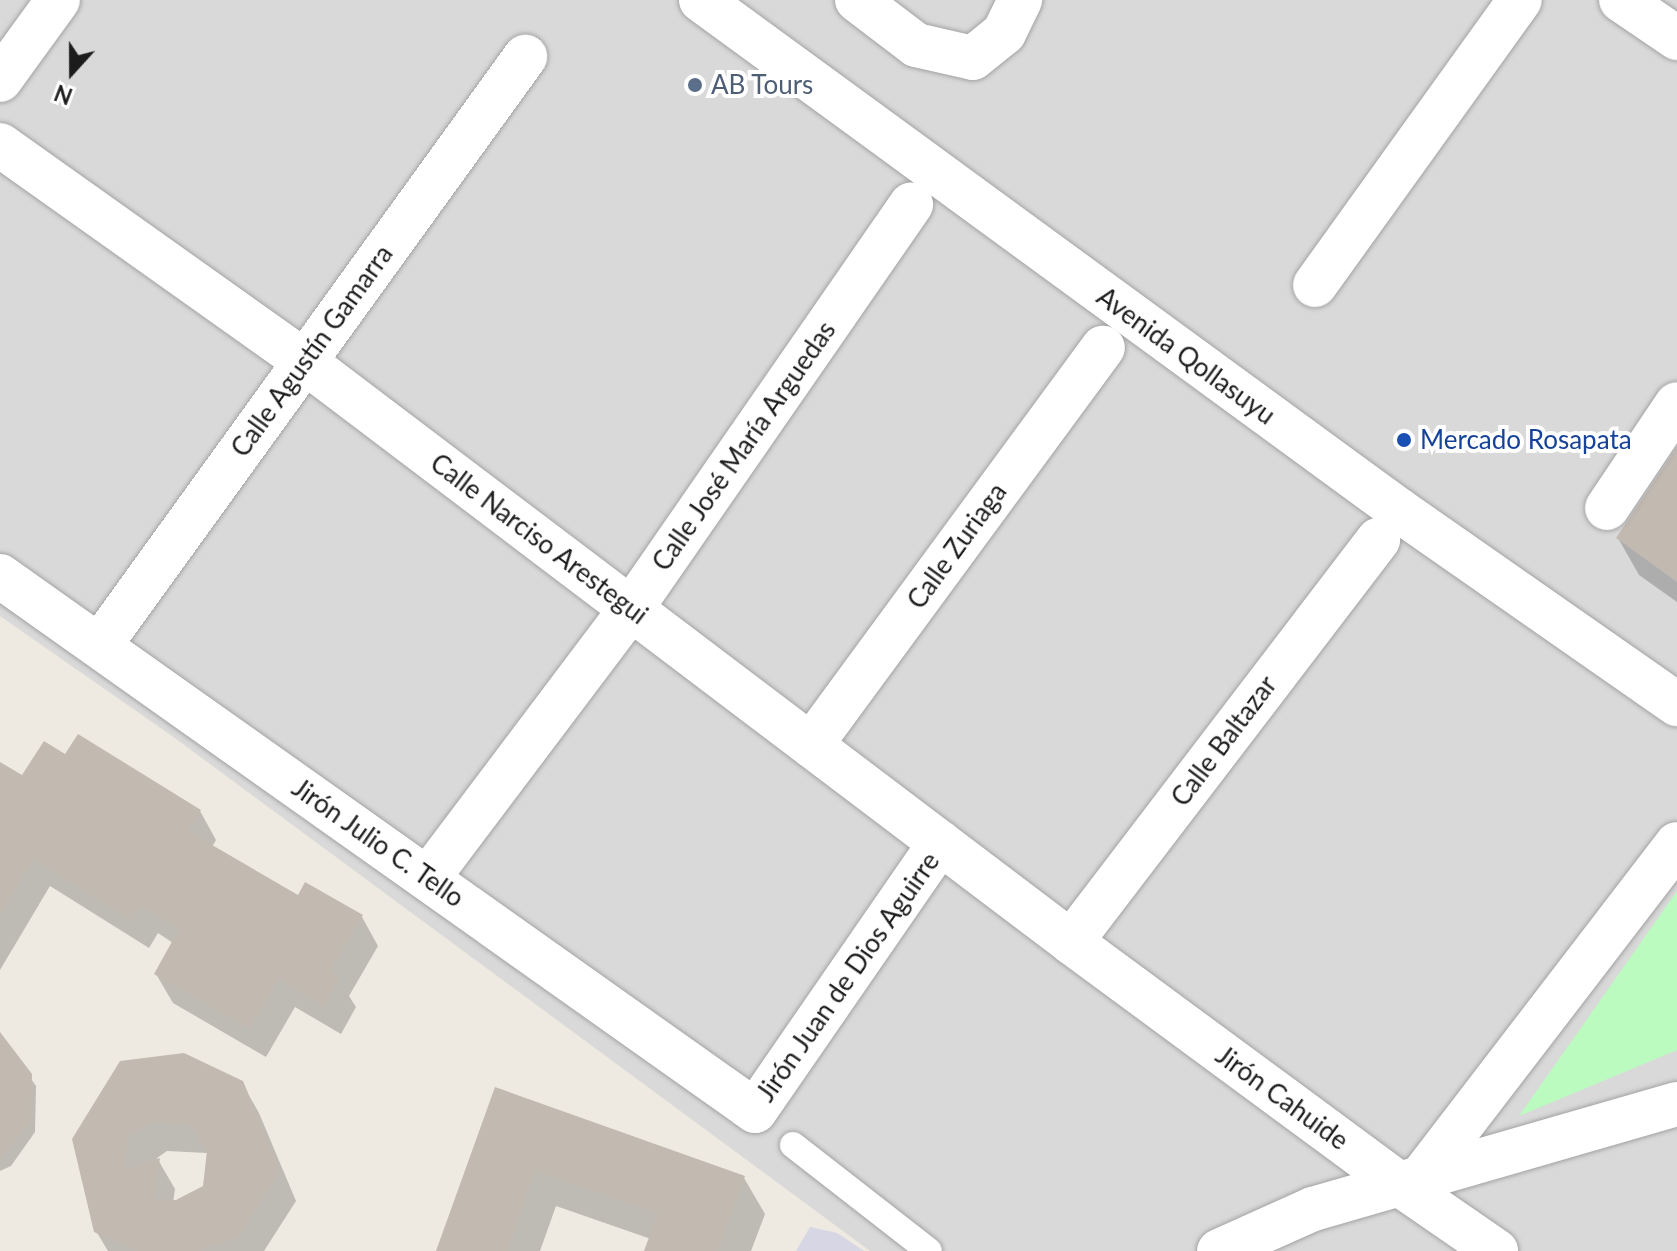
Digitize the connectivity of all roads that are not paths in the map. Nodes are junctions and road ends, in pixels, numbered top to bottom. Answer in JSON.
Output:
{"nodes":[{"id":1,"x":58,"y":0,"type":"edge"},
{"id":2,"x":701,"y":0,"type":"edge"},
{"id":3,"x":857,"y":0,"type":"edge"},
{"id":4,"x":1020,"y":0,"type":"edge"},
{"id":5,"x":1520,"y":0,"type":"edge"},
{"id":6,"x":1621,"y":0,"type":"edge"},
{"id":7,"x":1677,"y":38,"type":"edge"},
{"id":8,"x":525,"y":57,"type":"dead end"},
{"id":9,"x":0,"y":80,"type":"edge"},
{"id":10,"x":0,"y":145,"type":"edge"},
{"id":11,"x":911,"y":204,"type":"dead end"},
{"id":12,"x":1315,"y":285,"type":"dead end"},
{"id":13,"x":1103,"y":348,"type":"dead end"},
{"id":14,"x":305,"y":362,"type":"junction"},
{"id":15,"x":1677,"y":404,"type":"edge"},
{"id":16,"x":1607,"y":508,"type":"dead end"},
{"id":17,"x":1378,"y":540,"type":"dead end"},
{"id":18,"x":0,"y":576,"type":"edge"},
{"id":19,"x":631,"y":609,"type":"junction"},
{"id":20,"x":100,"y":645,"type":"junction"},
{"id":21,"x":1677,"y":704,"type":"edge"},
{"id":22,"x":811,"y":745,"type":"junction"},
{"id":23,"x":940,"y":843,"type":"junction"},
{"id":24,"x":1677,"y":844,"type":"edge"},
{"id":25,"x":428,"y":878,"type":"junction"},
{"id":26,"x":1071,"y":942,"type":"junction"},
{"id":27,"x":1677,"y":1104,"type":"edge"},
{"id":28,"x":755,"y":1111,"type":"joint"},
{"id":29,"x":793,"y":1145,"type":"dead end"},
{"id":30,"x":1411,"y":1180,"type":"junction"},
{"id":31,"x":929,"y":1251,"type":"edge"},
{"id":32,"x":1219,"y":1251,"type":"edge"},
{"id":33,"x":1496,"y":1251,"type":"edge"}],
"edges":[{"from":1,"to":9,"type":"street"},
{"from":2,"to":21,"type":"street","name":"Avenida Qollasuyu"},
{"from":3,"to":4,"type":"street"},
{"from":5,"to":12,"type":"street"},
{"from":6,"to":7,"type":"street"},
{"from":8,"to":14,"type":"street","name":"Calle Agustín Gamarra"},
{"from":10,"to":14,"type":"street","name":"Calle Narciso Arestegui"},
{"from":11,"to":19,"type":"street","name":"Calle José María Arguedas"},
{"from":13,"to":22,"type":"street","name":"Calle Zuriaga"},
{"from":14,"to":19,"type":"street","name":"Calle Narciso Arestegui"},
{"from":14,"to":20,"type":"street","name":"Calle Agustín Gamarra"},
{"from":15,"to":16,"type":"street"},
{"from":17,"to":26,"type":"street","name":"Calle Baltazar"},
{"from":18,"to":20,"type":"street","name":"Jirón Julio C. Tello"},
{"from":19,"to":22,"type":"street","name":"Calle Narciso Arestegui"},
{"from":19,"to":25,"type":"street","name":"Calle José María Arguedas"},
{"from":20,"to":25,"type":"street","name":"Jirón Julio C. Tello"},
{"from":22,"to":23,"type":"street","name":"Calle Narciso Arestegui"},
{"from":23,"to":26,"type":"street","name":"Calle Narciso Arestegui"},
{"from":23,"to":28,"type":"street","name":"Jirón Juan de Dios Aguirre"},
{"from":24,"to":30,"type":"street"},
{"from":25,"to":28,"type":"street","name":"Jirón Julio C. Tello"},
{"from":26,"to":30,"type":"street","name":"Jirón Cahuide"},
{"from":27,"to":30,"type":"street"},
{"from":29,"to":31,"type":"lane"},
{"from":30,"to":32,"type":"street"},
{"from":30,"to":33,"type":"street","name":"Jirón Cahuide"}]}
